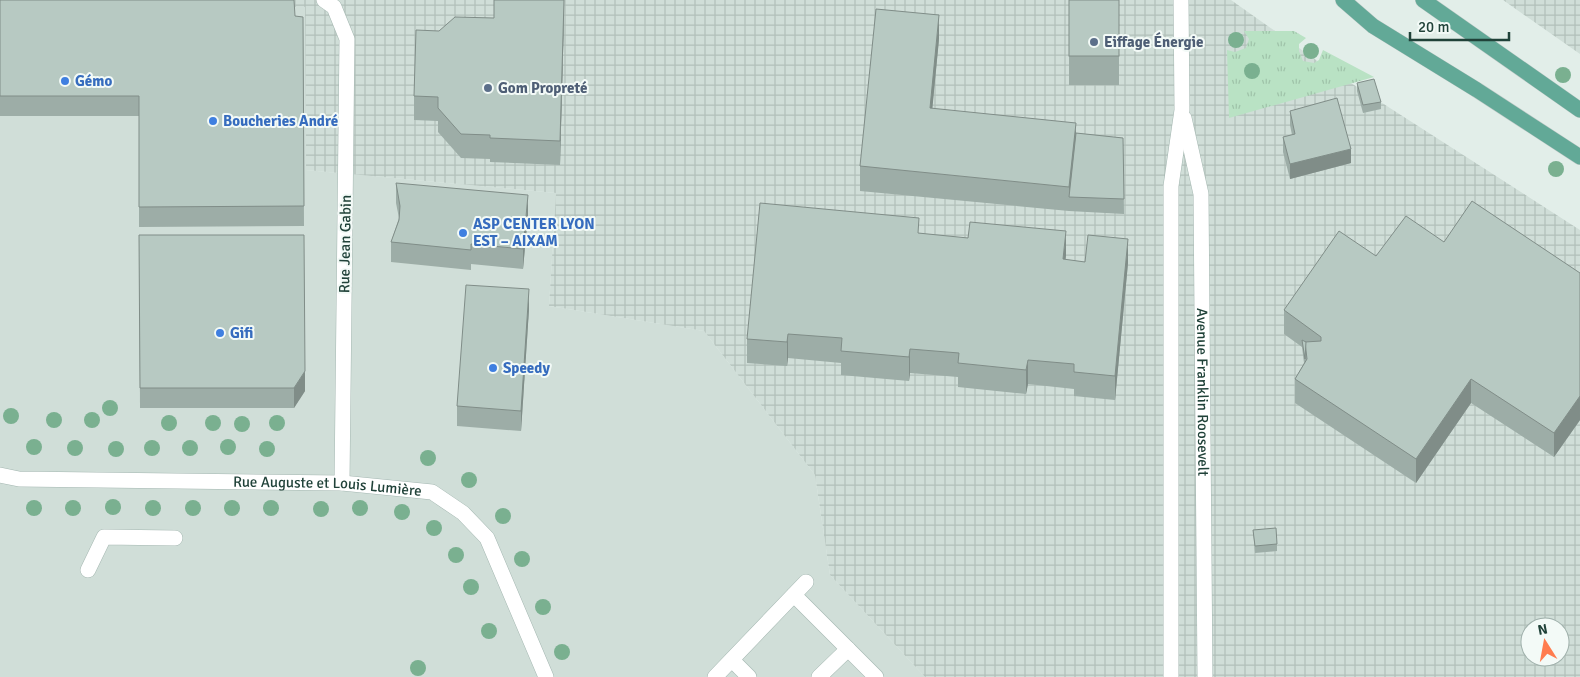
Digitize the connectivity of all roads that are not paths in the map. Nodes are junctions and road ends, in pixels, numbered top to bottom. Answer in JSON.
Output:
{"nodes":[{"id":1,"x":1182,"y":0,"type":"edge"},
{"id":2,"x":1343,"y":0,"type":"edge"},
{"id":3,"x":1423,"y":0,"type":"edge"},
{"id":4,"x":329,"y":3,"type":"edge"},
{"id":5,"x":1182,"y":110,"type":"junction"},
{"id":6,"x":1580,"y":110,"type":"edge"},
{"id":7,"x":1580,"y":157,"type":"edge"},
{"id":8,"x":0,"y":475,"type":"edge"},
{"id":9,"x":342,"y":483,"type":"junction"},
{"id":10,"x":175,"y":538,"type":"dead end"},
{"id":11,"x":88,"y":570,"type":"dead end"},
{"id":12,"x":806,"y":582,"type":"dead end"},
{"id":13,"x":794,"y":595,"type":"junction"},
{"id":14,"x":848,"y":649,"type":"junction"},
{"id":15,"x":732,"y":660,"type":"junction"},
{"id":16,"x":546,"y":677,"type":"edge"},
{"id":17,"x":715,"y":677,"type":"edge"},
{"id":18,"x":749,"y":677,"type":"edge"},
{"id":19,"x":819,"y":677,"type":"edge"},
{"id":20,"x":876,"y":677,"type":"edge"},
{"id":21,"x":1171,"y":677,"type":"edge"},
{"id":22,"x":1205,"y":677,"type":"edge"}],
"edges":[{"from":1,"to":5,"type":"street","name":"Avenue Franklin Roosevelt"},
{"from":2,"to":7,"type":"main road"},
{"from":3,"to":6,"type":"main road"},
{"from":4,"to":9,"type":"street","name":"Rue Jean Gabin"},
{"from":5,"to":21,"type":"street","name":"Avenue Franklin Roosevelt"},
{"from":5,"to":22,"type":"street","name":"Avenue Franklin Roosevelt"},
{"from":8,"to":9,"type":"street","name":"Rue Auguste et Louis Lumière"},
{"from":9,"to":16,"type":"street","name":"Rue Auguste et Louis Lumière"},
{"from":10,"to":11,"type":"street"},
{"from":12,"to":13,"type":"street"},
{"from":13,"to":14,"type":"street"},
{"from":13,"to":15,"type":"street"},
{"from":14,"to":19,"type":"street"},
{"from":14,"to":20,"type":"street"},
{"from":15,"to":17,"type":"street"},
{"from":15,"to":18,"type":"street"}]}
